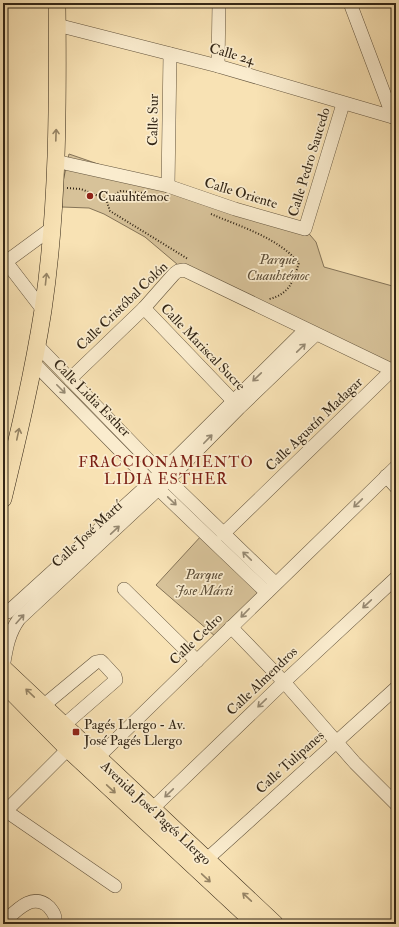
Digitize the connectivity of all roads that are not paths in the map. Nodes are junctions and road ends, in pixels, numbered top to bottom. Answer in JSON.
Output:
{"nodes":[{"id":1,"x":57,"y":3,"type":"edge"},
{"id":2,"x":219,"y":3,"type":"edge"},
{"id":3,"x":350,"y":3,"type":"edge"},
{"id":4,"x":57,"y":25,"type":"junction"},
{"id":5,"x":170,"y":54,"type":"junction"},
{"id":6,"x":218,"y":66,"type":"junction"},
{"id":7,"x":343,"y":104,"type":"junction"},
{"id":8,"x":395,"y":118,"type":"edge"},
{"id":9,"x":55,"y":161,"type":"junction"},
{"id":10,"x":168,"y":186,"type":"junction"},
{"id":11,"x":52,"y":228,"type":"junction"},
{"id":12,"x":305,"y":229,"type":"joint"},
{"id":13,"x":4,"y":262,"type":"edge"},
{"id":14,"x":144,"y":308,"type":"junction"},
{"id":15,"x":43,"y":310,"type":"junction"},
{"id":16,"x":310,"y":332,"type":"junction"},
{"id":17,"x":36,"y":344,"type":"junction"},
{"id":18,"x":33,"y":362,"type":"junction"},
{"id":19,"x":394,"y":371,"type":"edge"},
{"id":20,"x":70,"y":379,"type":"junction"},
{"id":21,"x":236,"y":404,"type":"junction"},
{"id":22,"x":396,"y":466,"type":"edge"},
{"id":23,"x":6,"y":469,"type":"edge"},
{"id":24,"x":386,"y":476,"type":"junction"},
{"id":25,"x":160,"y":481,"type":"junction"},
{"id":26,"x":396,"y":487,"type":"edge"},
{"id":27,"x":3,"y":499,"type":"edge"},
{"id":28,"x":223,"y":534,"type":"junction"},
{"id":29,"x":396,"y":578,"type":"edge"},
{"id":30,"x":275,"y":583,"type":"junction"},
{"id":31,"x":124,"y":589,"type":"dead end"},
{"id":32,"x":266,"y":592,"type":"junction"},
{"id":33,"x":3,"y":613,"type":"edge"},
{"id":34,"x":232,"y":628,"type":"junction"},
{"id":35,"x":197,"y":661,"type":"junction"},
{"id":36,"x":3,"y":668,"type":"edge"},
{"id":37,"x":284,"y":682,"type":"junction"},
{"id":38,"x":3,"y":683,"type":"edge"},
{"id":39,"x":396,"y":688,"type":"edge"},
{"id":40,"x":43,"y":706,"type":"junction"},
{"id":41,"x":63,"y":726,"type":"junction"},
{"id":42,"x":336,"y":742,"type":"junction"},
{"id":43,"x":73,"y":744,"type":"junction"},
{"id":44,"x":92,"y":763,"type":"junction"},
{"id":45,"x":396,"y":804,"type":"edge"},
{"id":46,"x":152,"y":809,"type":"junction"},
{"id":47,"x":5,"y":812,"type":"edge"},
{"id":48,"x":206,"y":860,"type":"junction"},
{"id":49,"x":115,"y":886,"type":"dead end"},
{"id":50,"x":3,"y":923,"type":"edge"},
{"id":51,"x":55,"y":924,"type":"edge"},
{"id":52,"x":256,"y":924,"type":"edge"},
{"id":53,"x":275,"y":924,"type":"edge"}],
"edges":[{"from":1,"to":4,"type":"main road"},
{"from":2,"to":6,"type":"street"},
{"from":3,"to":8,"type":"street"},
{"from":4,"to":5,"type":"street","name":"Calle 24"},
{"from":9,"to":4,"type":"main road","one_way":true},
{"from":5,"to":6,"type":"street","name":"Calle 24"},
{"from":5,"to":10,"type":"street","name":"Calle Sur"},
{"from":6,"to":7,"type":"street","name":"Calle 24"},
{"from":7,"to":8,"type":"street","name":"Calle 24"},
{"from":7,"to":12,"type":"street","name":"Calle Pedro Saucedo"},
{"from":9,"to":10,"type":"street","name":"Calle Oriente"},
{"from":9,"to":11,"type":"main road"},
{"from":10,"to":12,"type":"street","name":"Calle Oriente"},
{"from":11,"to":13,"type":"street"},
{"from":15,"to":11,"type":"main road","one_way":true},
{"from":13,"to":15,"type":"street"},
{"from":14,"to":16,"type":"street","name":"Calle Cristóbal Colón"},
{"from":14,"to":20,"type":"street","name":"Calle Cristóbal Colón"},
{"from":14,"to":21,"type":"street","name":"Calle Mariscal Sucre"},
{"from":15,"to":17,"type":"main road"},
{"from":16,"to":19,"type":"street","name":"Calle Cristóbal Colón"},
{"from":16,"to":21,"type":"street","name":"Calle José Martí"},
{"from":17,"to":18,"type":"main road"},
{"from":17,"to":20,"type":"street","name":"Calle Lidia Esther"},
{"from":23,"to":18,"type":"main road","one_way":true},
{"from":18,"to":25,"type":"street","name":"Calle Lidia Esther","one_way":true},
{"from":19,"to":28,"type":"street","name":"Calle Agustín Madagar"},
{"from":20,"to":25,"type":"street","name":"Calle Lidia Esther"},
{"from":21,"to":25,"type":"street","name":"Calle José Martí"},
{"from":22,"to":24,"type":"street","name":"Calle Cedro"},
{"from":23,"to":27,"type":"main road"},
{"from":24,"to":26,"type":"street"},
{"from":24,"to":30,"type":"street","name":"Calle Cedro","one_way":true},
{"from":25,"to":28,"type":"street","name":"Calle Lidia Esther"},
{"from":25,"to":32,"type":"street","name":"Calle Lidia Esther","one_way":true},
{"from":25,"to":33,"type":"street","name":"Calle José Martí"},
{"from":36,"to":25,"type":"street","name":"Calle José Martí","one_way":true},
{"from":30,"to":28,"type":"street","name":"Calle Lidia Esther","one_way":true},
{"from":29,"to":37,"type":"street","name":"Calle Almendros","one_way":true},
{"from":30,"to":32,"type":"street","name":"Calle Cedro"},
{"from":31,"to":35,"type":"street"},
{"from":32,"to":34,"type":"street","name":"Calle Cedro","one_way":true},
{"from":34,"to":35,"type":"street","name":"Calle Cedro"},
{"from":34,"to":37,"type":"street"},
{"from":35,"to":44,"type":"street","name":"Calle Cedro"},
{"from":40,"to":36,"type":"main road","name":"Avenida José Pagés Llergo","one_way":true},
{"from":37,"to":42,"type":"street"},
{"from":37,"to":46,"type":"street","name":"Calle Almendros","one_way":true},
{"from":38,"to":43,"type":"main road","name":"Avenida José Pagés Llergo"},
{"from":39,"to":42,"type":"street","name":"Calle Tulipanes"},
{"from":40,"to":41,"type":"main road","name":"Avenida José Pagés Llergo"},
{"from":40,"to":41,"type":"street"},
{"from":41,"to":43,"type":"main road","name":"Avenida José Pagés Llergo"},
{"from":42,"to":45,"type":"street"},
{"from":42,"to":48,"type":"street","name":"Calle Tulipanes"},
{"from":43,"to":44,"type":"main road","name":"Avenida José Pagés Llergo"},
{"from":43,"to":47,"type":"street"},
{"from":44,"to":46,"type":"main road","name":"Avenida José Pagés Llergo"},
{"from":44,"to":52,"type":"main road","name":"Avenida José Pagés Llergo","one_way":true},
{"from":46,"to":48,"type":"main road","name":"Avenida José Pagés Llergo"},
{"from":47,"to":49,"type":"street"},
{"from":53,"to":48,"type":"main road","name":"Avenida José Pagés Llergo","one_way":true},
{"from":50,"to":51,"type":"street"}]}
